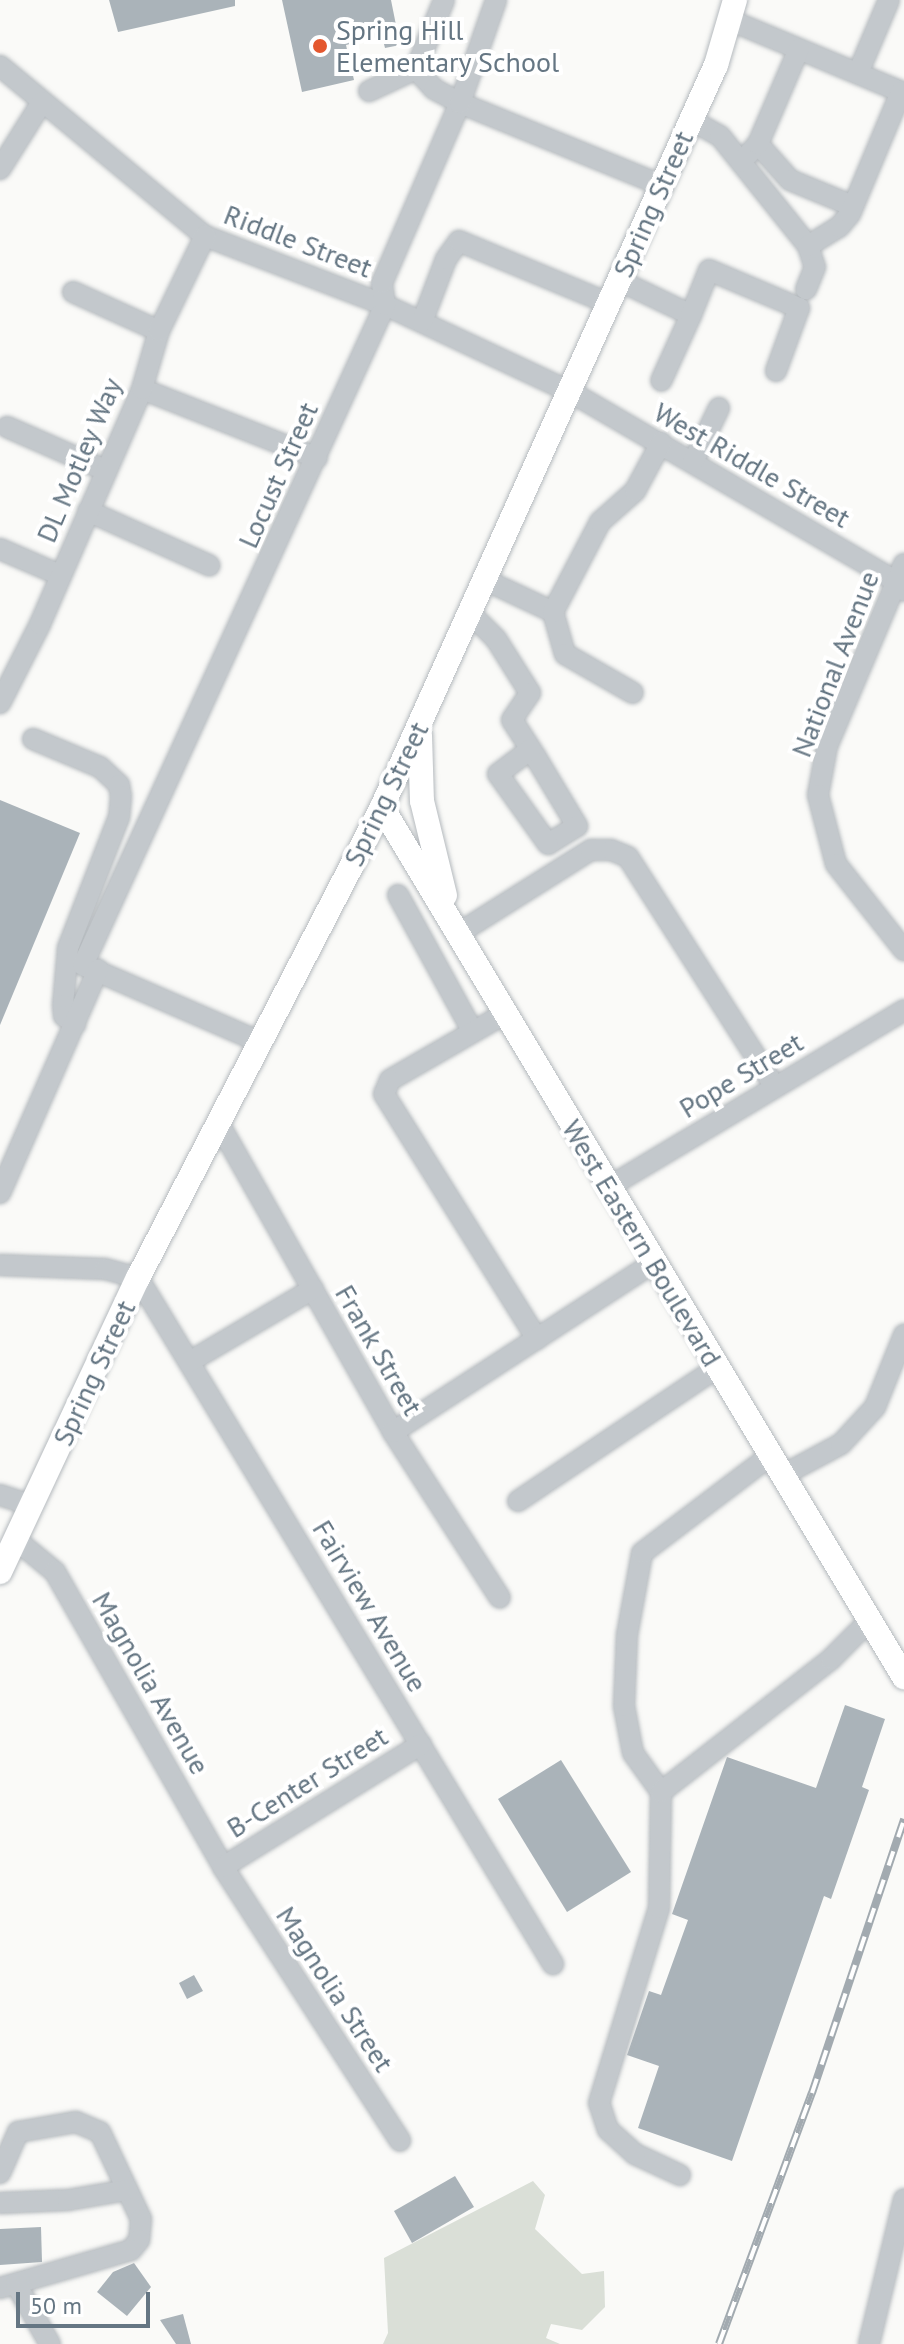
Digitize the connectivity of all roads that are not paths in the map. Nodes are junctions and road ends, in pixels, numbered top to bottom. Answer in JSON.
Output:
{"nodes":[{"id":1,"x":444,"y":0,"type":"edge"},
{"id":2,"x":496,"y":0,"type":"edge"},
{"id":3,"x":889,"y":0,"type":"edge"},
{"id":4,"x":733,"y":11,"type":"edge"},
{"id":5,"x":799,"y":49,"type":"junction"},
{"id":6,"x":0,"y":66,"type":"edge"},
{"id":7,"x":416,"y":69,"type":"junction"},
{"id":8,"x":858,"y":73,"type":"junction"},
{"id":9,"x":369,"y":91,"type":"dead end"},
{"id":10,"x":902,"y":92,"type":"edge"},
{"id":11,"x":42,"y":102,"type":"junction"},
{"id":12,"x":460,"y":103,"type":"junction"},
{"id":13,"x":691,"y":120,"type":"junction"},
{"id":14,"x":758,"y":144,"type":"junction"},
{"id":15,"x":741,"y":162,"type":"junction"},
{"id":16,"x":0,"y":169,"type":"edge"},
{"id":17,"x":661,"y":185,"type":"junction"},
{"id":18,"x":853,"y":206,"type":"junction"},
{"id":19,"x":205,"y":236,"type":"junction"},
{"id":20,"x":808,"y":246,"type":"junction"},
{"id":21,"x":618,"y":280,"type":"junction"},
{"id":22,"x":806,"y":289,"type":"dead end"},
{"id":23,"x":73,"y":292,"type":"dead end"},
{"id":24,"x":608,"y":303,"type":"junction"},
{"id":25,"x":385,"y":305,"type":"junction"},
{"id":26,"x":691,"y":315,"type":"junction"},
{"id":27,"x":422,"y":322,"type":"junction"},
{"id":28,"x":159,"y":331,"type":"junction"},
{"id":29,"x":776,"y":371,"type":"dead end"},
{"id":30,"x":661,"y":381,"type":"dead end"},
{"id":31,"x":142,"y":389,"type":"junction"},
{"id":32,"x":569,"y":391,"type":"junction"},
{"id":33,"x":719,"y":408,"type":"dead end"},
{"id":34,"x":7,"y":427,"type":"dead end"},
{"id":35,"x":661,"y":443,"type":"junction"},
{"id":36,"x":317,"y":458,"type":"junction"},
{"id":37,"x":693,"y":462,"type":"junction"},
{"id":38,"x":105,"y":470,"type":"junction"},
{"id":39,"x":88,"y":511,"type":"junction"},
{"id":40,"x":0,"y":549,"type":"edge"},
{"id":41,"x":209,"y":565,"type":"dead end"},
{"id":42,"x":60,"y":575,"type":"junction"},
{"id":43,"x":483,"y":579,"type":"junction"},
{"id":44,"x":902,"y":579,"type":"edge"},
{"id":45,"x":468,"y":611,"type":"junction"},
{"id":46,"x":553,"y":612,"type":"junction"},
{"id":47,"x":633,"y":693,"type":"dead end"},
{"id":48,"x":0,"y":703,"type":"edge"},
{"id":49,"x":420,"y":723,"type":"junction"},
{"id":50,"x":33,"y":739,"type":"dead end"},
{"id":51,"x":531,"y":749,"type":"dead end"},
{"id":52,"x":382,"y":807,"type":"junction"},
{"id":53,"x":398,"y":895,"type":"dead end"},
{"id":54,"x":454,"y":925,"type":"junction"},
{"id":55,"x":904,"y":950,"type":"edge"},
{"id":56,"x":91,"y":968,"type":"junction"},
{"id":57,"x":904,"y":1010,"type":"edge"},
{"id":58,"x":506,"y":1013,"type":"junction"},
{"id":59,"x":75,"y":1024,"type":"junction"},
{"id":60,"x":473,"y":1032,"type":"junction"},
{"id":61,"x":260,"y":1042,"type":"junction"},
{"id":62,"x":775,"y":1087,"type":"junction"},
{"id":63,"x":219,"y":1124,"type":"junction"},
{"id":64,"x":607,"y":1188,"type":"junction"},
{"id":65,"x":0,"y":1193,"type":"edge"},
{"id":66,"x":652,"y":1264,"type":"junction"},
{"id":67,"x":0,"y":1265,"type":"edge"},
{"id":68,"x":138,"y":1278,"type":"junction"},
{"id":69,"x":313,"y":1289,"type":"junction"},
{"id":70,"x":904,"y":1335,"type":"edge"},
{"id":71,"x":537,"y":1339,"type":"junction"},
{"id":72,"x":189,"y":1362,"type":"junction"},
{"id":73,"x":717,"y":1368,"type":"junction"},
{"id":74,"x":393,"y":1432,"type":"junction"},
{"id":75,"x":777,"y":1465,"type":"junction"},
{"id":76,"x":0,"y":1495,"type":"edge"},
{"id":77,"x":518,"y":1501,"type":"dead end"},
{"id":78,"x":31,"y":1505,"type":"junction"},
{"id":79,"x":15,"y":1539,"type":"junction"},
{"id":80,"x":0,"y":1572,"type":"edge"},
{"id":81,"x":500,"y":1598,"type":"dead end"},
{"id":82,"x":870,"y":1620,"type":"junction"},
{"id":83,"x":904,"y":1677,"type":"edge"},
{"id":84,"x":421,"y":1744,"type":"junction"},
{"id":85,"x":661,"y":1792,"type":"junction"},
{"id":86,"x":223,"y":1867,"type":"junction"},
{"id":87,"x":553,"y":1964,"type":"dead end"},
{"id":88,"x":400,"y":2141,"type":"dead end"},
{"id":89,"x":0,"y":2173,"type":"edge"},
{"id":90,"x":680,"y":2175,"type":"dead end"},
{"id":91,"x":127,"y":2190,"type":"junction"},
{"id":92,"x":904,"y":2199,"type":"edge"},
{"id":93,"x":0,"y":2203,"type":"edge"},
{"id":94,"x":8,"y":2286,"type":"edge"},
{"id":95,"x":50,"y":2344,"type":"edge"},
{"id":96,"x":869,"y":2344,"type":"edge"}],
"edges":[{"from":1,"to":7,"type":"street"},
{"from":2,"to":12,"type":"street","name":"Locust Street"},
{"from":3,"to":8,"type":"street"},
{"from":4,"to":5,"type":"street"},
{"from":4,"to":13,"type":"main road","name":"Spring Street"},
{"from":5,"to":8,"type":"street"},
{"from":5,"to":14,"type":"street"},
{"from":6,"to":11,"type":"street","name":"Riddle Street"},
{"from":7,"to":9,"type":"street"},
{"from":7,"to":12,"type":"street"},
{"from":8,"to":10,"type":"street"},
{"from":10,"to":18,"type":"street"},
{"from":11,"to":16,"type":"street"},
{"from":11,"to":19,"type":"street","name":"Riddle Street"},
{"from":12,"to":17,"type":"street"},
{"from":12,"to":25,"type":"street","name":"Locust Street"},
{"from":13,"to":15,"type":"street"},
{"from":13,"to":17,"type":"main road","name":"Spring Street"},
{"from":14,"to":15,"type":"street"},
{"from":14,"to":18,"type":"street"},
{"from":15,"to":20,"type":"street"},
{"from":17,"to":21,"type":"main road","name":"Spring Street"},
{"from":18,"to":20,"type":"street"},
{"from":19,"to":25,"type":"street","name":"Riddle Street"},
{"from":19,"to":28,"type":"street","name":"DL Motley Way"},
{"from":20,"to":22,"type":"street"},
{"from":21,"to":24,"type":"main road","name":"Spring Street"},
{"from":21,"to":26,"type":"street"},
{"from":23,"to":28,"type":"street"},
{"from":24,"to":27,"type":"street"},
{"from":24,"to":32,"type":"main road","name":"Spring Street"},
{"from":25,"to":27,"type":"street","name":"Riddle Street"},
{"from":25,"to":36,"type":"street","name":"Locust Street"},
{"from":26,"to":29,"type":"street"},
{"from":26,"to":30,"type":"street"},
{"from":27,"to":32,"type":"street","name":"Riddle Street"},
{"from":28,"to":31,"type":"street","name":"DL Motley Way"},
{"from":31,"to":36,"type":"street"},
{"from":31,"to":38,"type":"street","name":"DL Motley Way"},
{"from":32,"to":35,"type":"street","name":"West Riddle Street"},
{"from":32,"to":43,"type":"main road","name":"Spring Street"},
{"from":33,"to":37,"type":"street"},
{"from":34,"to":38,"type":"street"},
{"from":35,"to":37,"type":"street","name":"West Riddle Street"},
{"from":35,"to":46,"type":"street"},
{"from":36,"to":56,"type":"street","name":"Locust Street"},
{"from":37,"to":44,"type":"street","name":"West Riddle Street"},
{"from":38,"to":39,"type":"street","name":"DL Motley Way"},
{"from":39,"to":41,"type":"street"},
{"from":39,"to":42,"type":"street","name":"DL Motley Way"},
{"from":40,"to":42,"type":"street"},
{"from":42,"to":48,"type":"street","name":"DL Motley Way"},
{"from":43,"to":45,"type":"main road","name":"Spring Street"},
{"from":43,"to":46,"type":"street"},
{"from":44,"to":55,"type":"street","name":"National Avenue"},
{"from":45,"to":49,"type":"main road","name":"Spring Street"},
{"from":45,"to":51,"type":"street"},
{"from":46,"to":47,"type":"street"},
{"from":49,"to":52,"type":"main road","name":"Spring Street"},
{"from":49,"to":54,"type":"main road"},
{"from":50,"to":59,"type":"street"},
{"from":52,"to":54,"type":"main road","name":"West Eastern Boulevard"},
{"from":52,"to":61,"type":"main road","name":"Spring Street"},
{"from":53,"to":60,"type":"street"},
{"from":54,"to":58,"type":"main road","name":"West Eastern Boulevard"},
{"from":54,"to":62,"type":"street"},
{"from":56,"to":59,"type":"street","name":"Locust Street"},
{"from":56,"to":61,"type":"street"},
{"from":57,"to":62,"type":"street","name":"Pope Street"},
{"from":58,"to":60,"type":"street"},
{"from":58,"to":64,"type":"main road","name":"West Eastern Boulevard"},
{"from":59,"to":65,"type":"street","name":"Locust Street"},
{"from":60,"to":71,"type":"street"},
{"from":61,"to":63,"type":"main road","name":"Spring Street"},
{"from":62,"to":64,"type":"street","name":"Pope Street"},
{"from":63,"to":68,"type":"main road","name":"Spring Street"},
{"from":63,"to":69,"type":"street","name":"Frank Street"},
{"from":64,"to":66,"type":"main road","name":"West Eastern Boulevard"},
{"from":66,"to":71,"type":"street"},
{"from":66,"to":73,"type":"main road","name":"West Eastern Boulevard"},
{"from":67,"to":68,"type":"street"},
{"from":68,"to":72,"type":"street","name":"Fairview Avenue"},
{"from":68,"to":78,"type":"main road","name":"Spring Street"},
{"from":69,"to":72,"type":"street"},
{"from":69,"to":74,"type":"street","name":"Frank Street"},
{"from":70,"to":75,"type":"street"},
{"from":71,"to":74,"type":"street"},
{"from":72,"to":84,"type":"street","name":"Fairview Avenue"},
{"from":73,"to":75,"type":"main road","name":"West Eastern Boulevard"},
{"from":73,"to":77,"type":"street"},
{"from":74,"to":81,"type":"street","name":"Frank Street"},
{"from":75,"to":82,"type":"main road","name":"West Eastern Boulevard"},
{"from":75,"to":85,"type":"street"},
{"from":76,"to":78,"type":"street"},
{"from":78,"to":79,"type":"main road","name":"Spring Street"},
{"from":79,"to":80,"type":"main road","name":"Spring Street"},
{"from":79,"to":86,"type":"street","name":"Magnolia Avenue"},
{"from":82,"to":83,"type":"main road","name":"West Eastern Boulevard"},
{"from":82,"to":85,"type":"street"},
{"from":84,"to":86,"type":"street","name":"B-Center Street"},
{"from":84,"to":87,"type":"street","name":"Fairview Avenue"},
{"from":85,"to":90,"type":"street"},
{"from":86,"to":88,"type":"street","name":"Magnolia Street"},
{"from":89,"to":91,"type":"street"},
{"from":91,"to":93,"type":"street"},
{"from":91,"to":94,"type":"street"},
{"from":92,"to":96,"type":"street"},
{"from":94,"to":95,"type":"street"}]}
